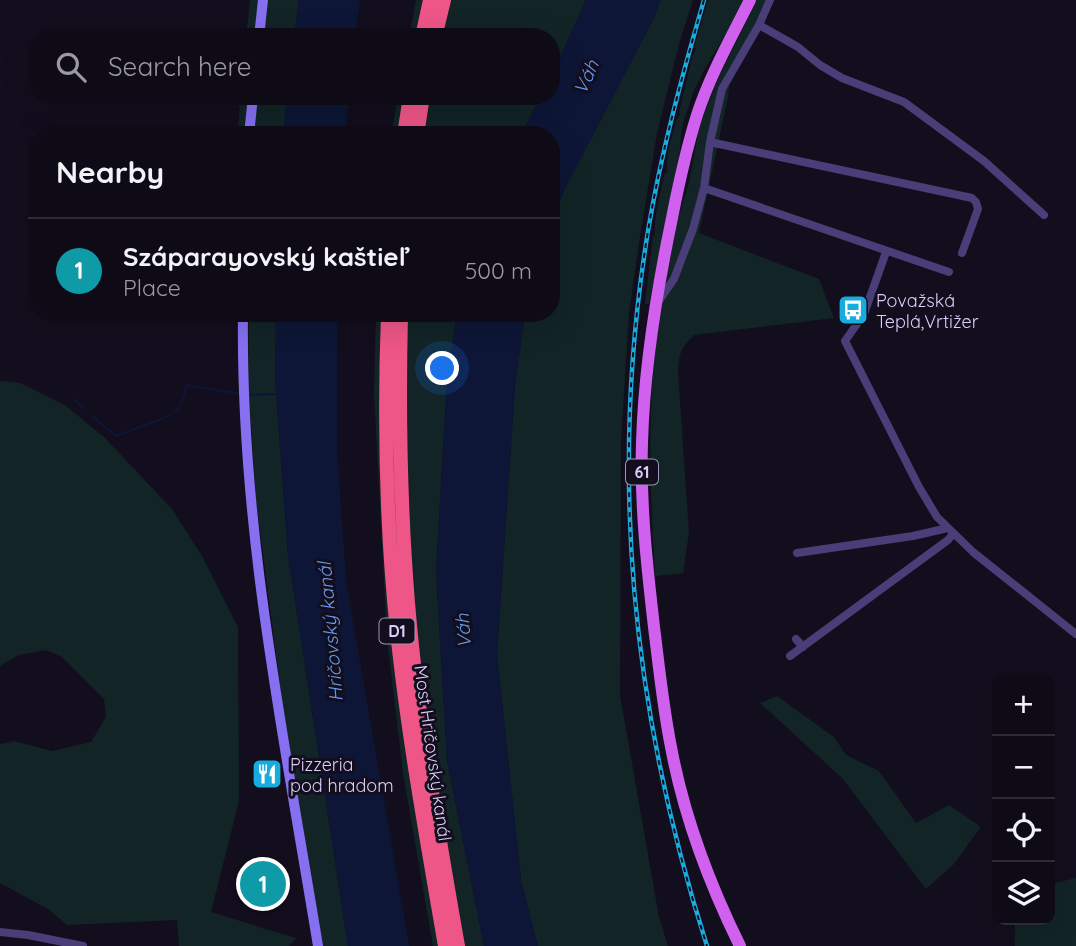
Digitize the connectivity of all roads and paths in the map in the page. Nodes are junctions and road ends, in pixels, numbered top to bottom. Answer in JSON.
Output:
{"nodes":[{"id":1,"x":263,"y":0,"type":"edge"},
{"id":2,"x":430,"y":0,"type":"edge"},
{"id":3,"x":443,"y":0,"type":"edge"},
{"id":4,"x":750,"y":0,"type":"edge"},
{"id":5,"x":770,"y":0,"type":"edge"},
{"id":6,"x":759,"y":25,"type":"junction"},
{"id":7,"x":260,"y":28,"type":"edge"},
{"id":8,"x":424,"y":28,"type":"edge"},
{"id":9,"x":437,"y":28,"type":"edge"},
{"id":10,"x":252,"y":105,"type":"edge"},
{"id":11,"x":409,"y":105,"type":"edge"},
{"id":12,"x":422,"y":105,"type":"edge"},
{"id":13,"x":250,"y":126,"type":"edge"},
{"id":14,"x":405,"y":126,"type":"edge"},
{"id":15,"x":418,"y":126,"type":"edge"},
{"id":16,"x":710,"y":142,"type":"junction"},
{"id":17,"x":704,"y":188,"type":"junction"},
{"id":18,"x":1044,"y":215,"type":"dead end"},
{"id":19,"x":886,"y":252,"type":"junction"},
{"id":20,"x":962,"y":253,"type":"dead end"},
{"id":21,"x":949,"y":272,"type":"dead end"},
{"id":22,"x":656,"y":304,"type":"junction"},
{"id":23,"x":243,"y":322,"type":"edge"},
{"id":24,"x":388,"y":322,"type":"edge"},
{"id":25,"x":401,"y":322,"type":"edge"},
{"id":26,"x":951,"y":531,"type":"junction"},
{"id":27,"x":801,"y":555,"type":"dead end"},
{"id":28,"x":1076,"y":634,"type":"edge"},
{"id":29,"x":796,"y":639,"type":"dead end"},
{"id":30,"x":803,"y":647,"type":"junction"},
{"id":31,"x":790,"y":656,"type":"dead end"},
{"id":32,"x":0,"y":932,"type":"edge"},
{"id":33,"x":83,"y":946,"type":"edge"},
{"id":34,"x":318,"y":946,"type":"edge"},
{"id":35,"x":444,"y":946,"type":"edge"},
{"id":36,"x":458,"y":946,"type":"edge"},
{"id":37,"x":740,"y":946,"type":"edge"}],
"edges":[{"from":1,"to":7,"type":"main road"},
{"from":2,"to":8,"type":"highway"},
{"from":3,"to":9,"type":"highway"},
{"from":4,"to":22,"type":"main road","number":"61"},
{"from":5,"to":6,"type":"street"},
{"from":6,"to":16,"type":"street"},
{"from":6,"to":18,"type":"street"},
{"from":10,"to":13,"type":"main road"},
{"from":11,"to":14,"type":"highway"},
{"from":12,"to":15,"type":"highway"},
{"from":16,"to":17,"type":"street"},
{"from":16,"to":20,"type":"street"},
{"from":17,"to":19,"type":"street"},
{"from":17,"to":22,"type":"street"},
{"from":19,"to":21,"type":"street"},
{"from":19,"to":26,"type":"street"},
{"from":22,"to":37,"type":"main road","number":"61"},
{"from":23,"to":34,"type":"main road"},
{"from":24,"to":35,"type":"highway","name":"Most Hričovský kanál","number":"D1"},
{"from":25,"to":36,"type":"highway","name":"Most Hričovský kanál","number":"D1"},
{"from":26,"to":27,"type":"street"},
{"from":26,"to":28,"type":"street"},
{"from":26,"to":30,"type":"street"},
{"from":29,"to":30,"type":"street"},
{"from":30,"to":31,"type":"street"},
{"from":32,"to":33,"type":"street"}]}
